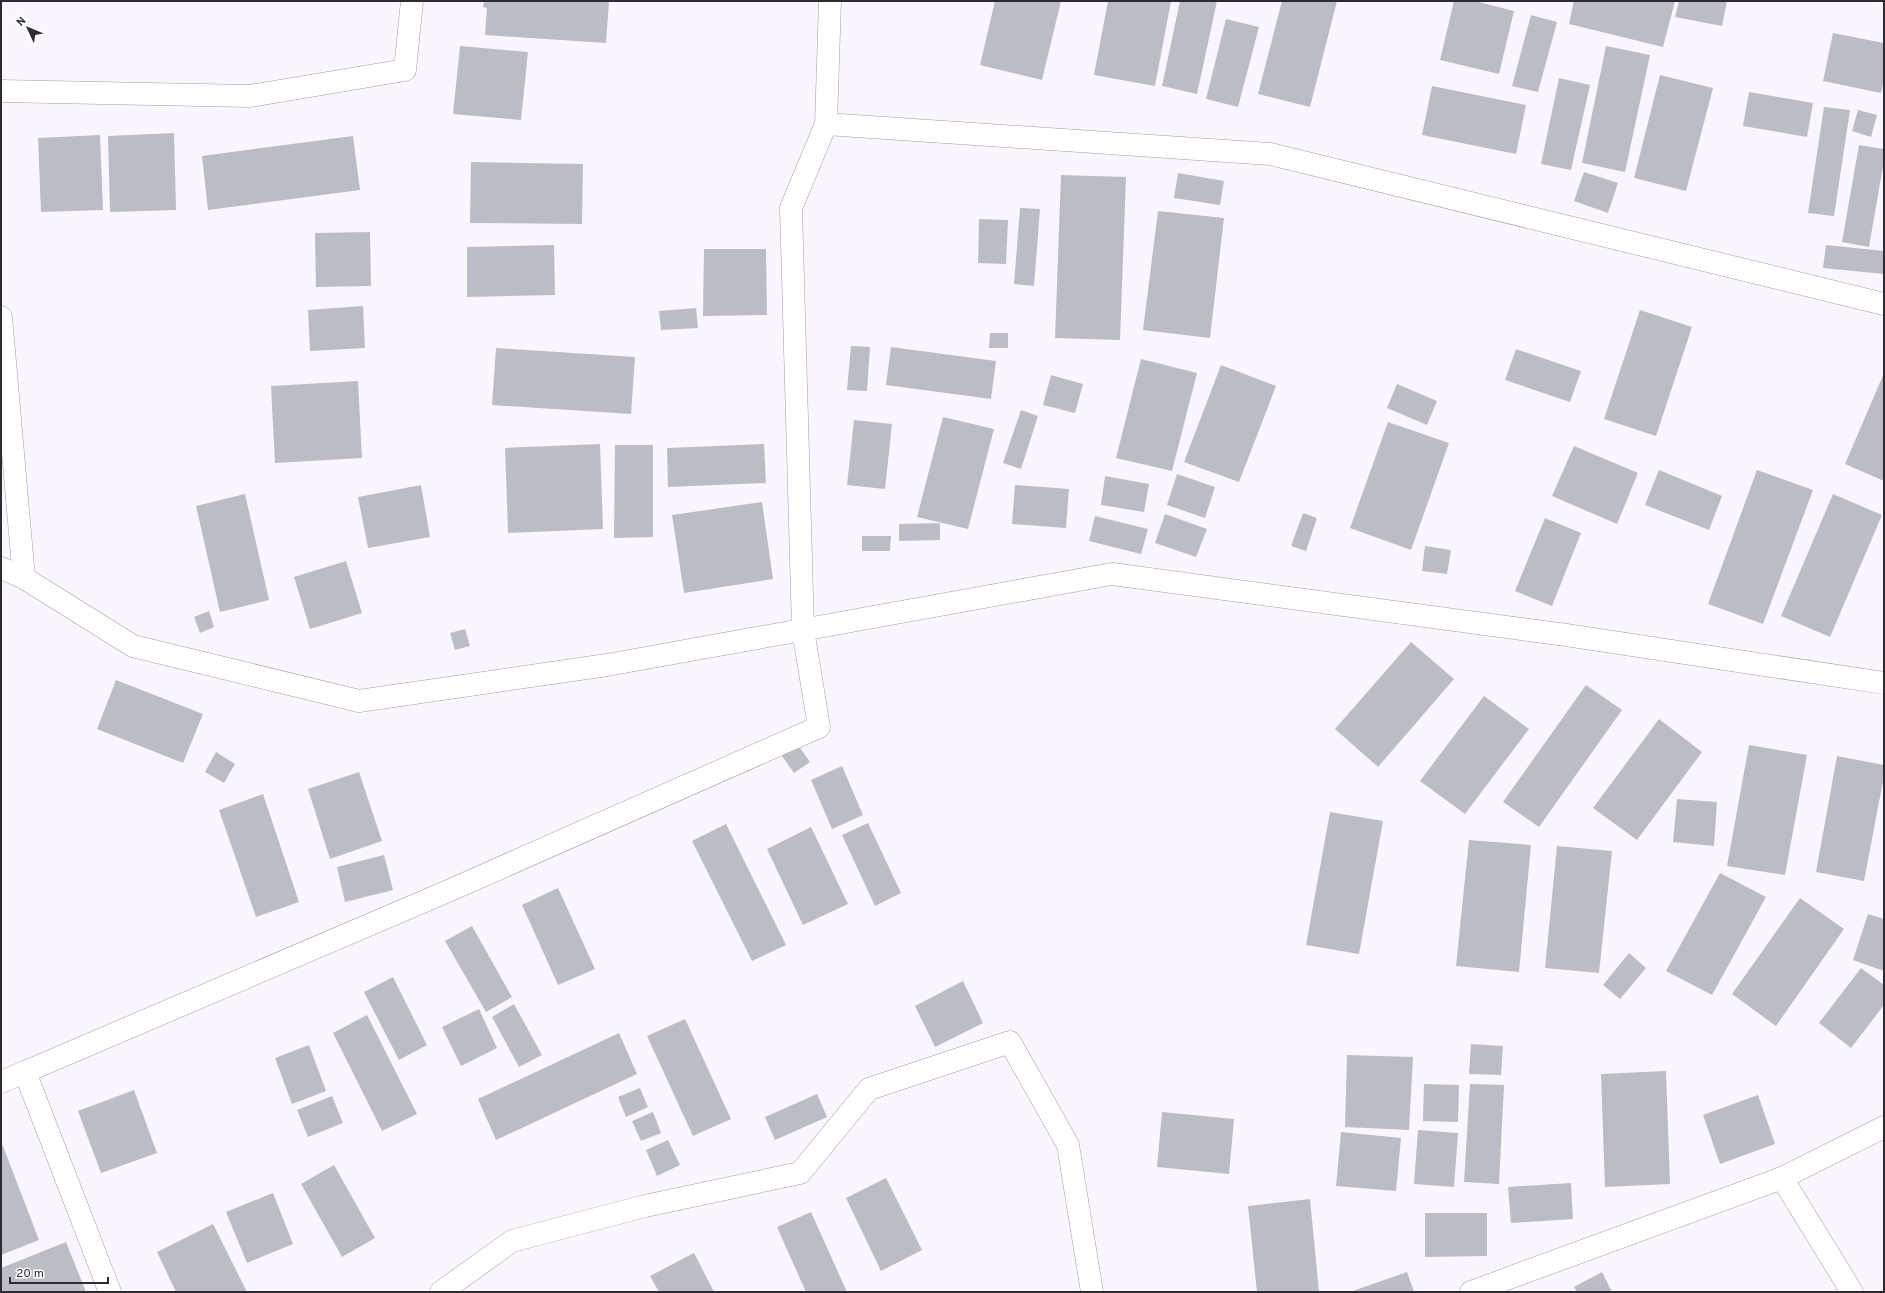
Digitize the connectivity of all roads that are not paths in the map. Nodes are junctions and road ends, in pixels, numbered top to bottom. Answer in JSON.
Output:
{"nodes":[{"id":1,"x":412,"y":1,"type":"edge"},
{"id":2,"x":830,"y":1,"type":"edge"},
{"id":3,"x":1,"y":91,"type":"edge"},
{"id":4,"x":826,"y":124,"type":"junction"},
{"id":5,"x":1884,"y":304,"type":"edge"},
{"id":6,"x":1,"y":317,"type":"edge"},
{"id":7,"x":1,"y":568,"type":"edge"},
{"id":8,"x":24,"y":578,"type":"junction"},
{"id":9,"x":803,"y":630,"type":"junction"},
{"id":10,"x":1884,"y":683,"type":"edge"},
{"id":11,"x":25,"y":1072,"type":"junction"},
{"id":12,"x":1,"y":1082,"type":"edge"},
{"id":13,"x":1884,"y":1127,"type":"edge"},
{"id":14,"x":1782,"y":1178,"type":"junction"},
{"id":15,"x":110,"y":1292,"type":"edge"},
{"id":16,"x":441,"y":1292,"type":"edge"},
{"id":17,"x":1092,"y":1292,"type":"edge"},
{"id":18,"x":1471,"y":1292,"type":"edge"},
{"id":19,"x":1852,"y":1292,"type":"edge"}],
"edges":[{"from":1,"to":3,"type":"street"},
{"from":2,"to":4,"type":"street"},
{"from":4,"to":5,"type":"street"},
{"from":4,"to":9,"type":"street"},
{"from":6,"to":8,"type":"street"},
{"from":7,"to":8,"type":"street"},
{"from":8,"to":9,"type":"street"},
{"from":9,"to":10,"type":"street"},
{"from":9,"to":11,"type":"street"},
{"from":11,"to":12,"type":"street"},
{"from":11,"to":15,"type":"street"},
{"from":13,"to":14,"type":"street"},
{"from":14,"to":18,"type":"street"},
{"from":14,"to":19,"type":"street"},
{"from":16,"to":17,"type":"street"}]}
